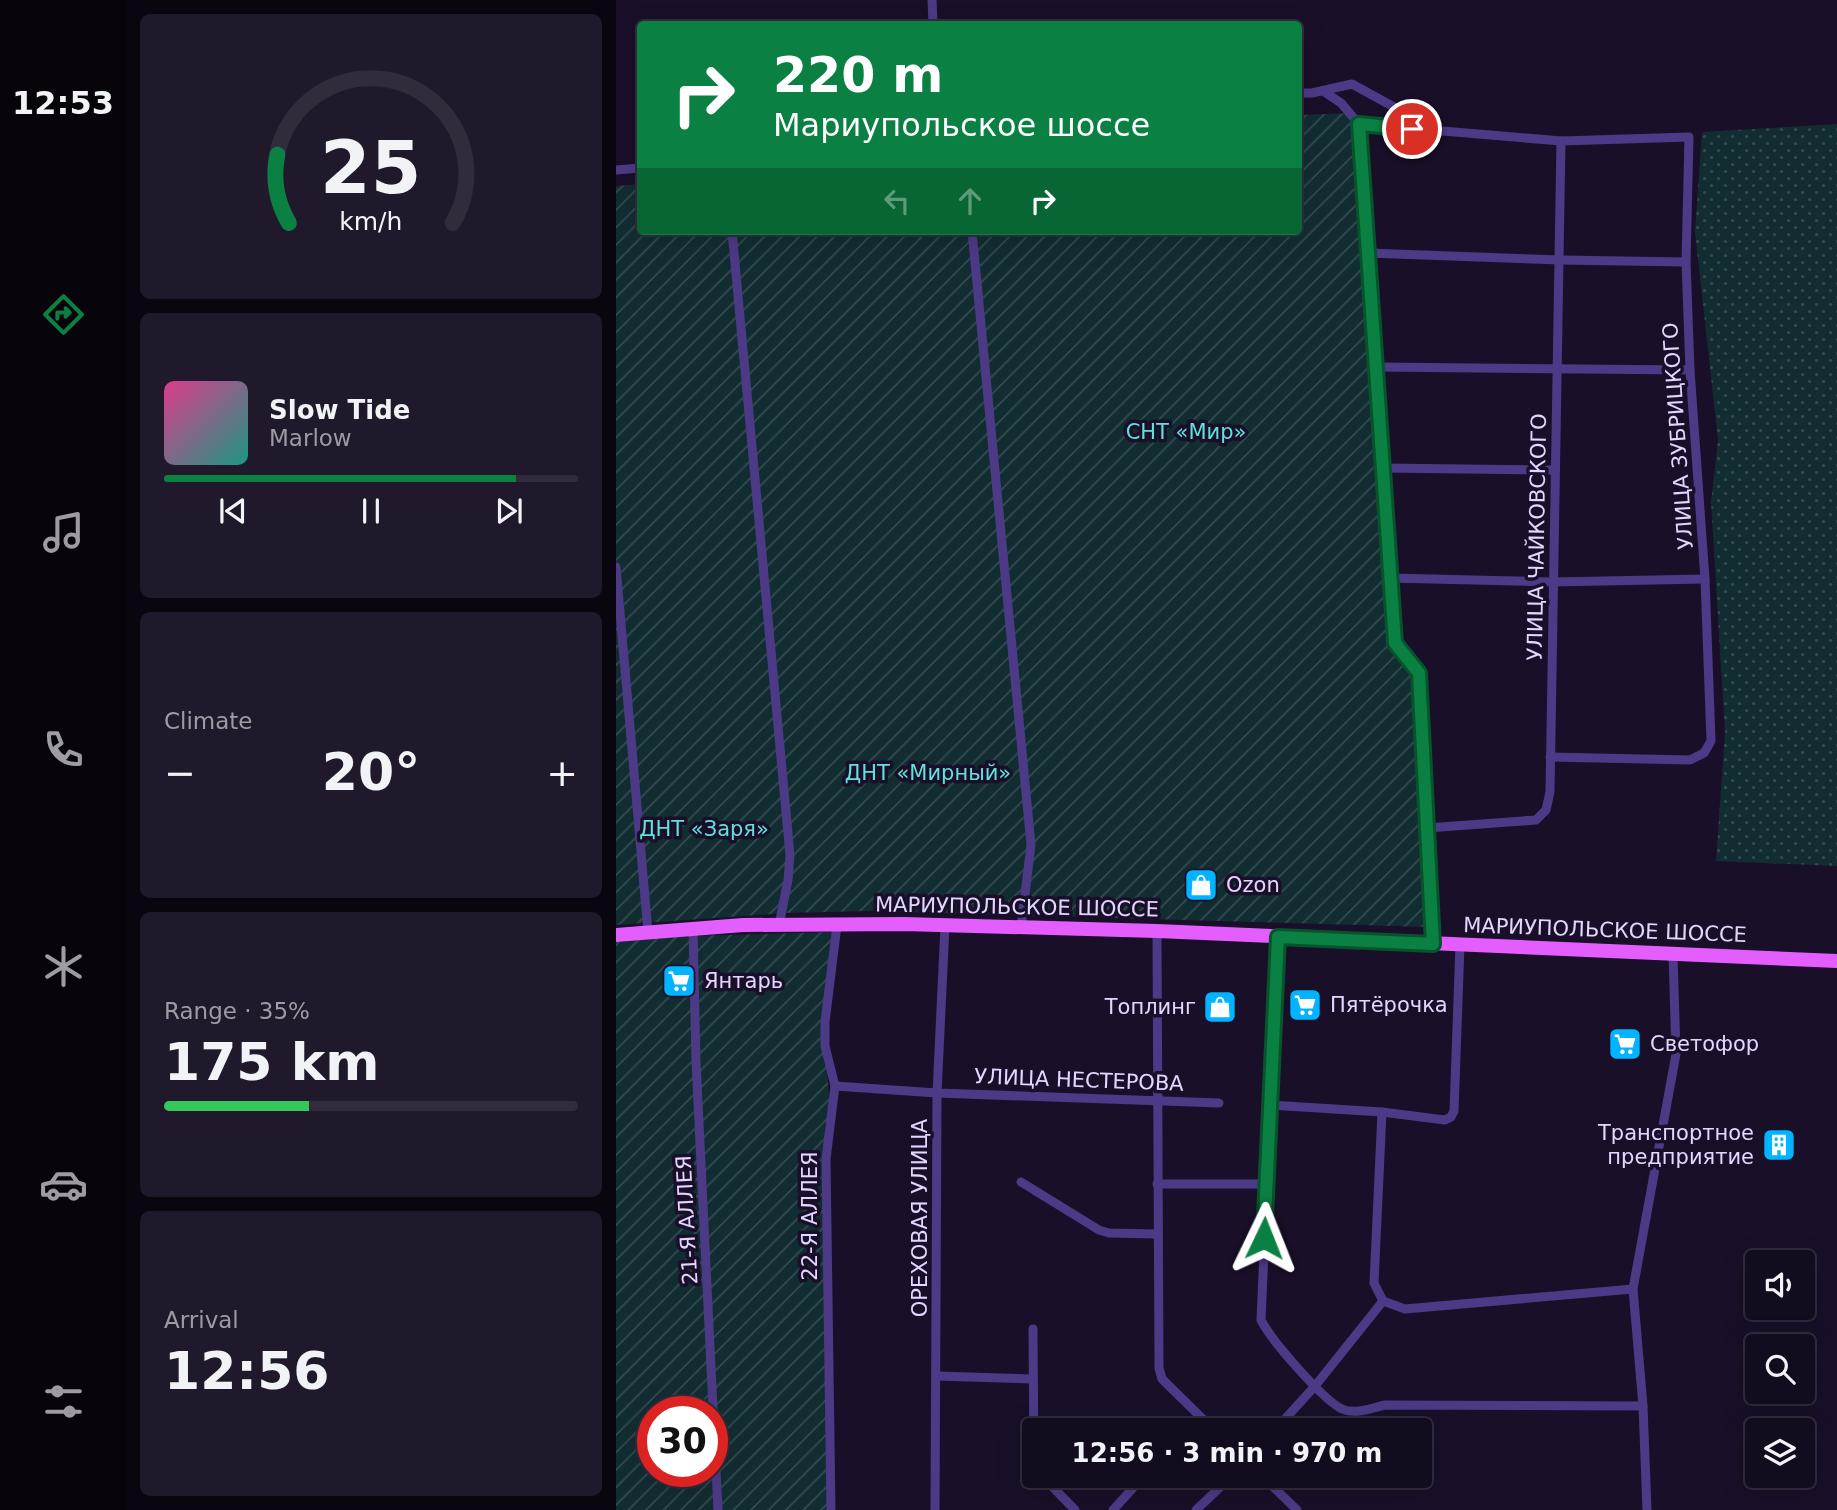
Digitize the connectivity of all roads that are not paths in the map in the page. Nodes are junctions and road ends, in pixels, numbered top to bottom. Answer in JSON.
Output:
{"nodes":[{"id":1,"x":932,"y":0,"type":"edge"},
{"id":2,"x":933,"y":21,"type":"edge"},
{"id":3,"x":1323,"y":91,"type":"junction"},
{"id":4,"x":1302,"y":93,"type":"edge"},
{"id":5,"x":1359,"y":124,"type":"junction"},
{"id":6,"x":1439,"y":132,"type":"junction"},
{"id":7,"x":1561,"y":141,"type":"junction"},
{"id":8,"x":637,"y":168,"type":"edge"},
{"id":9,"x":616,"y":170,"type":"edge"},
{"id":10,"x":732,"y":235,"type":"edge"},
{"id":11,"x":972,"y":235,"type":"edge"},
{"id":12,"x":1368,"y":253,"type":"junction"},
{"id":13,"x":1561,"y":260,"type":"junction"},
{"id":14,"x":1686,"y":262,"type":"junction"},
{"id":15,"x":1376,"y":366,"type":"junction"},
{"id":16,"x":1558,"y":369,"type":"junction"},
{"id":17,"x":1690,"y":370,"type":"junction"},
{"id":18,"x":1383,"y":468,"type":"junction"},
{"id":19,"x":1555,"y":470,"type":"junction"},
{"id":20,"x":616,"y":567,"type":"edge"},
{"id":21,"x":1390,"y":579,"type":"junction"},
{"id":22,"x":1705,"y":579,"type":"junction"},
{"id":23,"x":1552,"y":582,"type":"junction"},
{"id":24,"x":1550,"y":757,"type":"junction"},
{"id":25,"x":1427,"y":828,"type":"junction"},
{"id":26,"x":779,"y":925,"type":"junction"},
{"id":27,"x":837,"y":925,"type":"junction"},
{"id":28,"x":945,"y":926,"type":"junction"},
{"id":29,"x":1021,"y":927,"type":"junction"},
{"id":30,"x":693,"y":929,"type":"junction"},
{"id":31,"x":1157,"y":931,"type":"junction"},
{"id":32,"x":648,"y":932,"type":"junction"},
{"id":33,"x":616,"y":934,"type":"edge"},
{"id":34,"x":1278,"y":937,"type":"junction"},
{"id":35,"x":1433,"y":944,"type":"junction"},
{"id":36,"x":1460,"y":945,"type":"junction"},
{"id":37,"x":1672,"y":954,"type":"junction"},
{"id":38,"x":1837,"y":961,"type":"edge"},
{"id":39,"x":835,"y":1086,"type":"junction"},
{"id":40,"x":937,"y":1093,"type":"junction"},
{"id":41,"x":1157,"y":1101,"type":"junction"},
{"id":42,"x":1219,"y":1103,"type":"dead end"},
{"id":43,"x":1270,"y":1104,"type":"junction"},
{"id":44,"x":1382,"y":1112,"type":"junction"},
{"id":45,"x":1021,"y":1182,"type":"dead end"},
{"id":46,"x":1157,"y":1184,"type":"junction"},
{"id":47,"x":1266,"y":1184,"type":"junction"},
{"id":48,"x":1157,"y":1234,"type":"junction"},
{"id":49,"x":1633,"y":1289,"type":"junction"},
{"id":50,"x":1382,"y":1301,"type":"junction"},
{"id":51,"x":1033,"y":1329,"type":"dead end"},
{"id":52,"x":937,"y":1376,"type":"junction"},
{"id":53,"x":1033,"y":1380,"type":"junction"},
{"id":54,"x":1315,"y":1386,"type":"junction"},
{"id":55,"x":1643,"y":1406,"type":"junction"},
{"id":56,"x":1033,"y":1418,"type":"edge"},
{"id":57,"x":1202,"y":1418,"type":"edge"},
{"id":58,"x":1286,"y":1418,"type":"edge"},
{"id":59,"x":1054,"y":1488,"type":"edge"},
{"id":60,"x":1133,"y":1488,"type":"dead end"},
{"id":61,"x":1219,"y":1488,"type":"edge"},
{"id":62,"x":1274,"y":1488,"type":"edge"},
{"id":63,"x":718,"y":1510,"type":"edge"},
{"id":64,"x":831,"y":1510,"type":"edge"},
{"id":65,"x":935,"y":1510,"type":"edge"},
{"id":66,"x":1075,"y":1510,"type":"edge"},
{"id":67,"x":1113,"y":1510,"type":"edge"},
{"id":68,"x":1196,"y":1510,"type":"edge"},
{"id":69,"x":1297,"y":1510,"type":"edge"},
{"id":70,"x":1647,"y":1510,"type":"edge"}],
"edges":[{"from":1,"to":2,"type":"street"},
{"from":3,"to":4,"type":"street"},
{"from":3,"to":5,"type":"street"},
{"from":3,"to":6,"type":"street"},
{"from":5,"to":6,"type":"street"},
{"from":5,"to":12,"type":"street"},
{"from":6,"to":7,"type":"street"},
{"from":7,"to":13,"type":"street","name":"УЛИЦА ЧАЙКОВСКОГО"},
{"from":7,"to":14,"type":"street","name":"УЛИЦА ЗУБРИЦКОГО"},
{"from":8,"to":9,"type":"street"},
{"from":10,"to":26,"type":"street"},
{"from":11,"to":29,"type":"street"},
{"from":12,"to":13,"type":"street"},
{"from":12,"to":15,"type":"street"},
{"from":13,"to":14,"type":"street"},
{"from":13,"to":16,"type":"street","name":"УЛИЦА ЧАЙКОВСКОГО"},
{"from":14,"to":17,"type":"street","name":"УЛИЦА ЗУБРИЦКОГО"},
{"from":15,"to":16,"type":"street"},
{"from":15,"to":18,"type":"street"},
{"from":16,"to":17,"type":"street"},
{"from":16,"to":19,"type":"street","name":"УЛИЦА ЧАЙКОВСКОГО"},
{"from":17,"to":22,"type":"street","name":"УЛИЦА ЗУБРИЦКОГО"},
{"from":18,"to":19,"type":"street"},
{"from":18,"to":21,"type":"street"},
{"from":19,"to":23,"type":"street","name":"УЛИЦА ЧАЙКОВСКОГО"},
{"from":20,"to":32,"type":"street"},
{"from":21,"to":23,"type":"street"},
{"from":21,"to":25,"type":"street"},
{"from":22,"to":23,"type":"street"},
{"from":22,"to":24,"type":"street","name":"УЛИЦА ЗУБРИЦКОГО"},
{"from":23,"to":24,"type":"street","name":"УЛИЦА ЧАЙКОВСКОГО"},
{"from":24,"to":25,"type":"street","name":"УЛИЦА ЧАЙКОВСКОГО"},
{"from":25,"to":35,"type":"street"},
{"from":26,"to":27,"type":"main road","name":"МАРИУПОЛЬСКОЕ ШОССЕ"},
{"from":26,"to":30,"type":"main road","name":"МАРИУПОЛЬСКОЕ ШОССЕ"},
{"from":27,"to":28,"type":"main road","name":"МАРИУПОЛЬСКОЕ ШОССЕ"},
{"from":27,"to":39,"type":"street","name":"22-Я АЛЛЕЯ"},
{"from":28,"to":29,"type":"main road","name":"МАРИУПОЛЬСКОЕ ШОССЕ"},
{"from":28,"to":40,"type":"street","name":"ОРЕХОВАЯ УЛИЦА"},
{"from":29,"to":31,"type":"main road","name":"МАРИУПОЛЬСКОЕ ШОССЕ"},
{"from":30,"to":32,"type":"main road","name":"МАРИУПОЛЬСКОЕ ШОССЕ"},
{"from":30,"to":63,"type":"street","name":"21-Я АЛЛЕЯ"},
{"from":31,"to":34,"type":"main road","name":"МАРИУПОЛЬСКОЕ ШОССЕ"},
{"from":31,"to":41,"type":"street"},
{"from":32,"to":33,"type":"main road","name":"МАРИУПОЛЬСКОЕ ШОССЕ"},
{"from":34,"to":35,"type":"main road","name":"МАРИУПОЛЬСКОЕ ШОССЕ"},
{"from":34,"to":43,"type":"street"},
{"from":35,"to":36,"type":"main road","name":"МАРИУПОЛЬСКОЕ ШОССЕ"},
{"from":36,"to":37,"type":"main road","name":"МАРИУПОЛЬСКОЕ ШОССЕ"},
{"from":36,"to":44,"type":"street"},
{"from":37,"to":38,"type":"main road","name":"МАРИУПОЛЬСКОЕ ШОССЕ"},
{"from":37,"to":49,"type":"street"},
{"from":39,"to":40,"type":"street","name":"УЛИЦА НЕСТЕРОВА"},
{"from":39,"to":64,"type":"street","name":"22-Я АЛЛЕЯ"},
{"from":40,"to":41,"type":"street","name":"УЛИЦА НЕСТЕРОВА"},
{"from":40,"to":52,"type":"street","name":"ОРЕХОВАЯ УЛИЦА"},
{"from":41,"to":42,"type":"street","name":"УЛИЦА НЕСТЕРОВА"},
{"from":41,"to":46,"type":"street"},
{"from":43,"to":44,"type":"street"},
{"from":43,"to":47,"type":"street"},
{"from":44,"to":50,"type":"street"},
{"from":45,"to":48,"type":"street"},
{"from":46,"to":47,"type":"street"},
{"from":46,"to":48,"type":"street"},
{"from":47,"to":54,"type":"street"},
{"from":48,"to":57,"type":"street"},
{"from":49,"to":50,"type":"street"},
{"from":49,"to":55,"type":"street"},
{"from":50,"to":54,"type":"street"},
{"from":51,"to":53,"type":"street"},
{"from":52,"to":53,"type":"street"},
{"from":52,"to":65,"type":"street","name":"ОРЕХОВАЯ УЛИЦА"},
{"from":53,"to":56,"type":"street"},
{"from":54,"to":55,"type":"street"},
{"from":54,"to":58,"type":"street"},
{"from":55,"to":70,"type":"street"},
{"from":59,"to":66,"type":"street"},
{"from":60,"to":67,"type":"street"},
{"from":61,"to":68,"type":"street"},
{"from":62,"to":69,"type":"street"}]}
